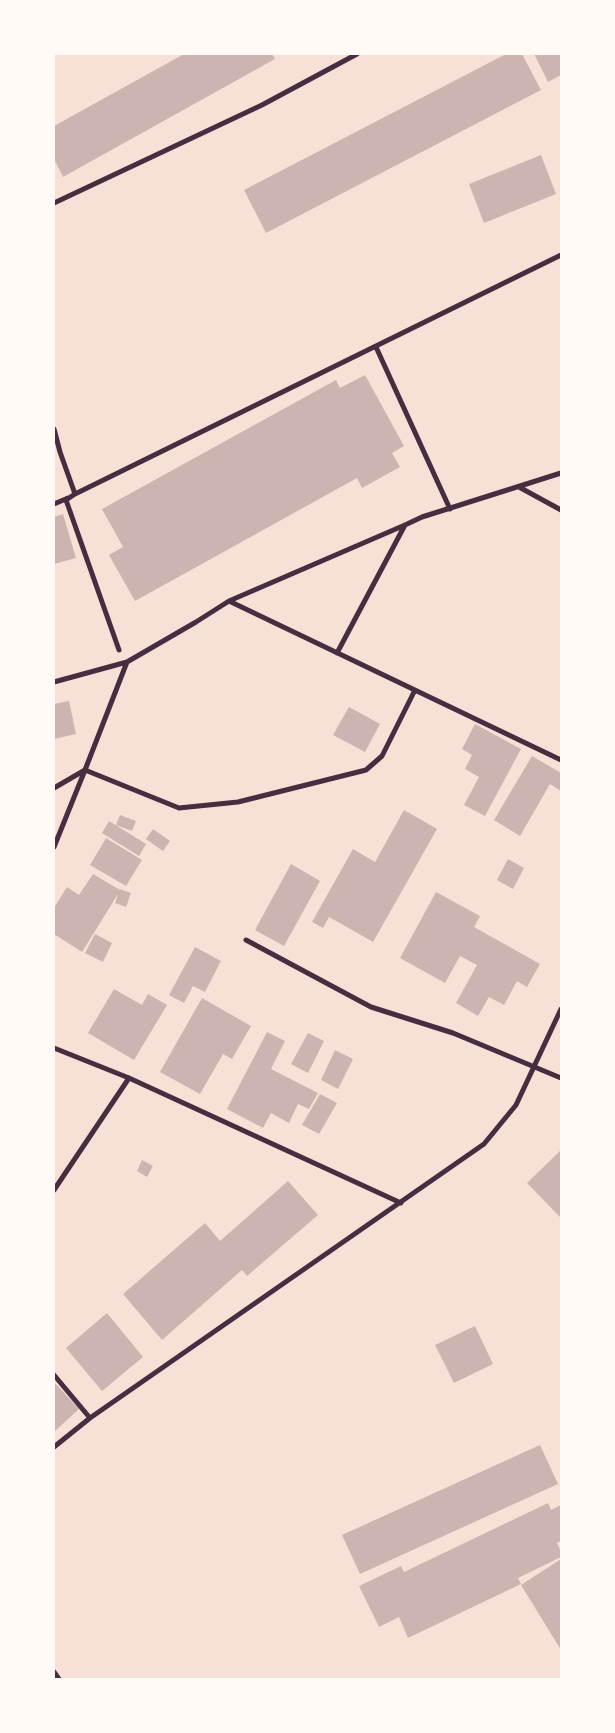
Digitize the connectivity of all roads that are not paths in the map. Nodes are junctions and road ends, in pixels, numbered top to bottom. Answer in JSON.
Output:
{"nodes":[{"id":1,"x":357,"y":54,"type":"edge"},
{"id":2,"x":54,"y":203,"type":"edge"},
{"id":3,"x":561,"y":255,"type":"edge"},
{"id":4,"x":376,"y":347,"type":"junction"},
{"id":5,"x":54,"y":429,"type":"edge"},
{"id":6,"x":60,"y":452,"type":"junction"},
{"id":7,"x":54,"y":454,"type":"edge"},
{"id":8,"x":561,"y":473,"type":"edge"},
{"id":9,"x":519,"y":487,"type":"junction"},
{"id":10,"x":75,"y":494,"type":"junction"},
{"id":11,"x":54,"y":504,"type":"edge"},
{"id":12,"x":450,"y":509,"type":"junction"},
{"id":13,"x":561,"y":510,"type":"edge"},
{"id":14,"x":405,"y":525,"type":"junction"},
{"id":15,"x":229,"y":601,"type":"junction"},
{"id":16,"x":119,"y":650,"type":"dead end"},
{"id":17,"x":337,"y":653,"type":"junction"},
{"id":18,"x":127,"y":662,"type":"junction"},
{"id":19,"x":54,"y":682,"type":"edge"},
{"id":20,"x":415,"y":690,"type":"junction"},
{"id":21,"x":561,"y":760,"type":"edge"},
{"id":22,"x":85,"y":770,"type":"junction"},
{"id":23,"x":54,"y":788,"type":"edge"},
{"id":24,"x":54,"y":847,"type":"edge"},
{"id":25,"x":246,"y":940,"type":"dead end"},
{"id":26,"x":561,"y":1009,"type":"edge"},
{"id":27,"x":54,"y":1048,"type":"edge"},
{"id":28,"x":534,"y":1066,"type":"junction"},
{"id":29,"x":129,"y":1078,"type":"junction"},
{"id":30,"x":561,"y":1078,"type":"edge"},
{"id":31,"x":54,"y":1190,"type":"edge"},
{"id":32,"x":401,"y":1203,"type":"junction"},
{"id":33,"x":54,"y":1375,"type":"edge"},
{"id":34,"x":90,"y":1418,"type":"junction"},
{"id":35,"x":54,"y":1447,"type":"edge"},
{"id":36,"x":54,"y":1672,"type":"edge"},
{"id":37,"x":59,"y":1679,"type":"edge"}],
"edges":[{"from":1,"to":2,"type":"street"},
{"from":3,"to":4,"type":"street"},
{"from":4,"to":10,"type":"street"},
{"from":4,"to":12,"type":"street"},
{"from":5,"to":6,"type":"street"},
{"from":6,"to":7,"type":"street"},
{"from":6,"to":10,"type":"street"},
{"from":8,"to":9,"type":"street"},
{"from":9,"to":12,"type":"street"},
{"from":9,"to":13,"type":"street"},
{"from":10,"to":11,"type":"street"},
{"from":10,"to":16,"type":"street"},
{"from":12,"to":14,"type":"street"},
{"from":14,"to":15,"type":"street"},
{"from":14,"to":17,"type":"street"},
{"from":15,"to":17,"type":"street"},
{"from":15,"to":18,"type":"street"},
{"from":17,"to":20,"type":"street"},
{"from":18,"to":19,"type":"street"},
{"from":18,"to":22,"type":"street"},
{"from":20,"to":21,"type":"street"},
{"from":20,"to":22,"type":"street"},
{"from":22,"to":23,"type":"street"},
{"from":22,"to":24,"type":"street"},
{"from":25,"to":28,"type":"street"},
{"from":26,"to":28,"type":"street"},
{"from":27,"to":29,"type":"street"},
{"from":28,"to":30,"type":"street"},
{"from":28,"to":32,"type":"street"},
{"from":29,"to":31,"type":"street"},
{"from":29,"to":32,"type":"street"},
{"from":32,"to":34,"type":"street"},
{"from":33,"to":34,"type":"street"},
{"from":34,"to":35,"type":"street"},
{"from":36,"to":37,"type":"street"}]}
